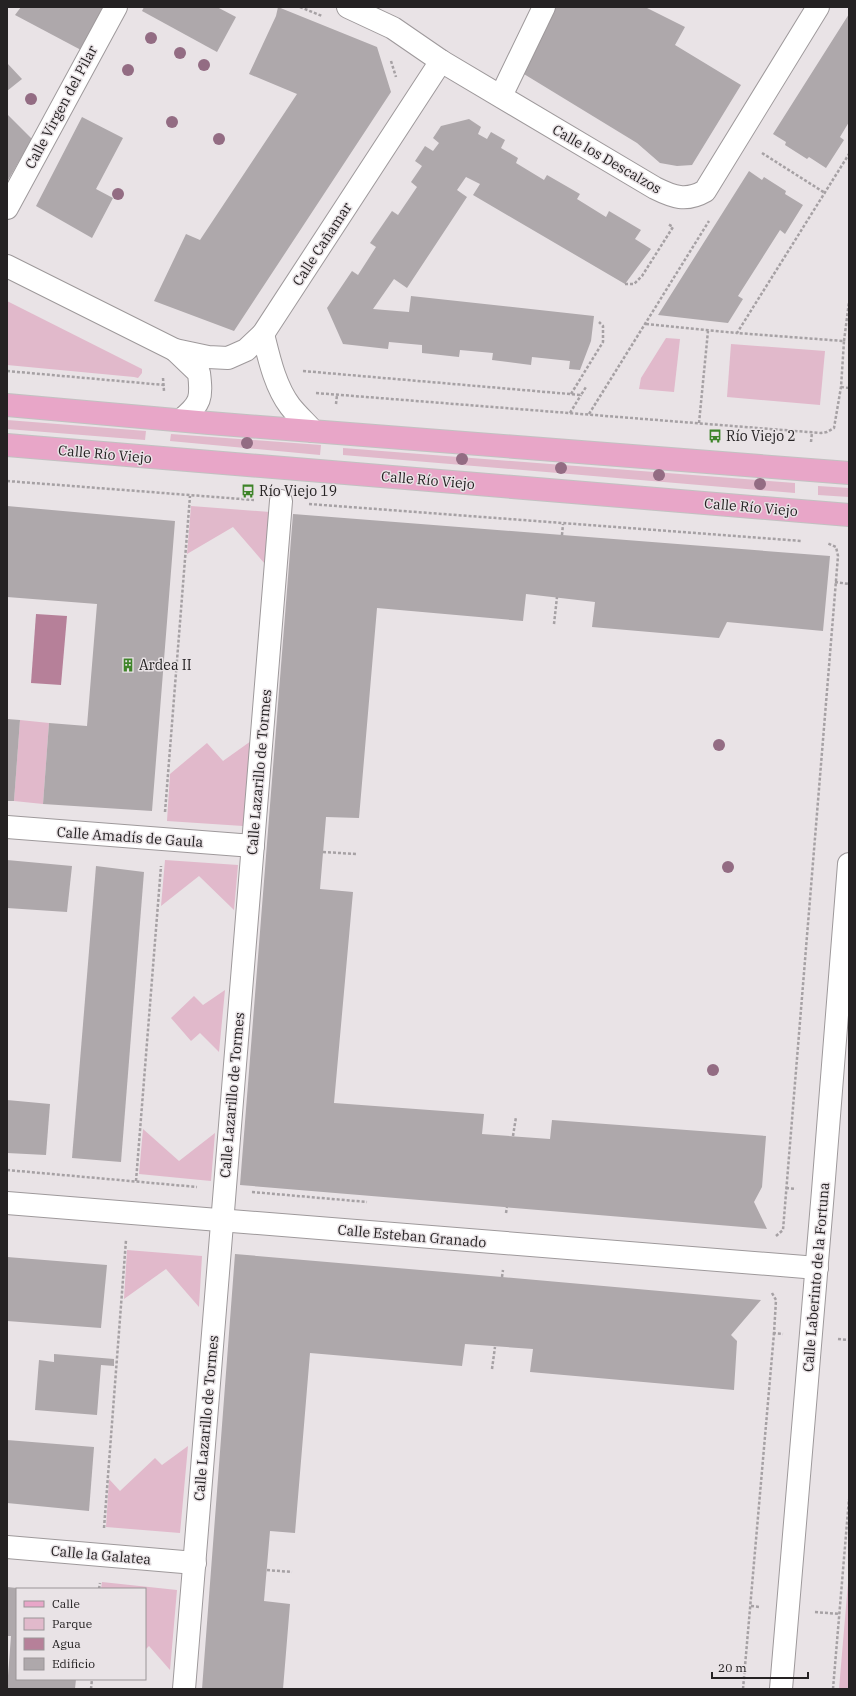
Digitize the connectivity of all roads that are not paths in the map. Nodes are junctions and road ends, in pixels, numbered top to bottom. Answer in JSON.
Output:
{"nodes":[{"id":1,"x":116,"y":7,"type":"edge"},
{"id":2,"x":348,"y":7,"type":"edge"},
{"id":3,"x":544,"y":7,"type":"edge"},
{"id":4,"x":818,"y":7,"type":"edge"},
{"id":5,"x":441,"y":62,"type":"junction"},
{"id":6,"x":501,"y":96,"type":"junction"},
{"id":7,"x":7,"y":208,"type":"edge"},
{"id":8,"x":7,"y":266,"type":"edge"},
{"id":9,"x":263,"y":334,"type":"junction"},
{"id":10,"x":175,"y":350,"type":"junction"},
{"id":11,"x":7,"y":405,"type":"edge"},
{"id":12,"x":181,"y":420,"type":"junction"},
{"id":13,"x":313,"y":431,"type":"junction"},
{"id":14,"x":7,"y":445,"type":"edge"},
{"id":15,"x":849,"y":473,"type":"edge"},
{"id":16,"x":281,"y":501,"type":"road end"},
{"id":17,"x":849,"y":515,"type":"edge"},
{"id":18,"x":7,"y":827,"type":"edge"},
{"id":19,"x":253,"y":846,"type":"junction"},
{"id":20,"x":849,"y":864,"type":"edge"},
{"id":21,"x":7,"y":1203,"type":"edge"},
{"id":22,"x":222,"y":1220,"type":"junction"},
{"id":23,"x":817,"y":1268,"type":"junction"},
{"id":24,"x":7,"y":1547,"type":"edge"},
{"id":25,"x":194,"y":1563,"type":"junction"},
{"id":26,"x":184,"y":1689,"type":"edge"},
{"id":27,"x":781,"y":1689,"type":"edge"}],
"edges":[{"from":1,"to":7,"type":"street","name":"Calle Virgen del Pilar"},
{"from":2,"to":5,"type":"street","name":"Calle los Descalzos"},
{"from":3,"to":6,"type":"street"},
{"from":4,"to":6,"type":"street","name":"Calle los Descalzos"},
{"from":5,"to":6,"type":"street","name":"Calle los Descalzos"},
{"from":5,"to":9,"type":"street","name":"Calle Cañamar"},
{"from":8,"to":10,"type":"street"},
{"from":9,"to":10,"type":"street"},
{"from":9,"to":13,"type":"street"},
{"from":10,"to":12,"type":"street"},
{"from":11,"to":12,"type":"main road"},
{"from":12,"to":13,"type":"main road"},
{"from":13,"to":15,"type":"main road"},
{"from":14,"to":17,"type":"main road","name":"Calle Río Viejo"},
{"from":16,"to":19,"type":"street","name":"Calle Lazarillo de Tormes"},
{"from":18,"to":19,"type":"street","name":"Calle Amadís de Gaula"},
{"from":19,"to":22,"type":"street","name":"Calle Lazarillo de Tormes"},
{"from":20,"to":23,"type":"street","name":"Calle Laberinto de la Fortuna"},
{"from":21,"to":22,"type":"street","name":"Calle Esteban Granado"},
{"from":22,"to":23,"type":"street","name":"Calle Esteban Granado"},
{"from":22,"to":25,"type":"street","name":"Calle Lazarillo de Tormes"},
{"from":23,"to":27,"type":"street","name":"Calle Laberinto de la Fortuna"},
{"from":24,"to":25,"type":"street","name":"Calle la Galatea"},
{"from":25,"to":26,"type":"street","name":"Calle Lazarillo de Tormes"}]}
